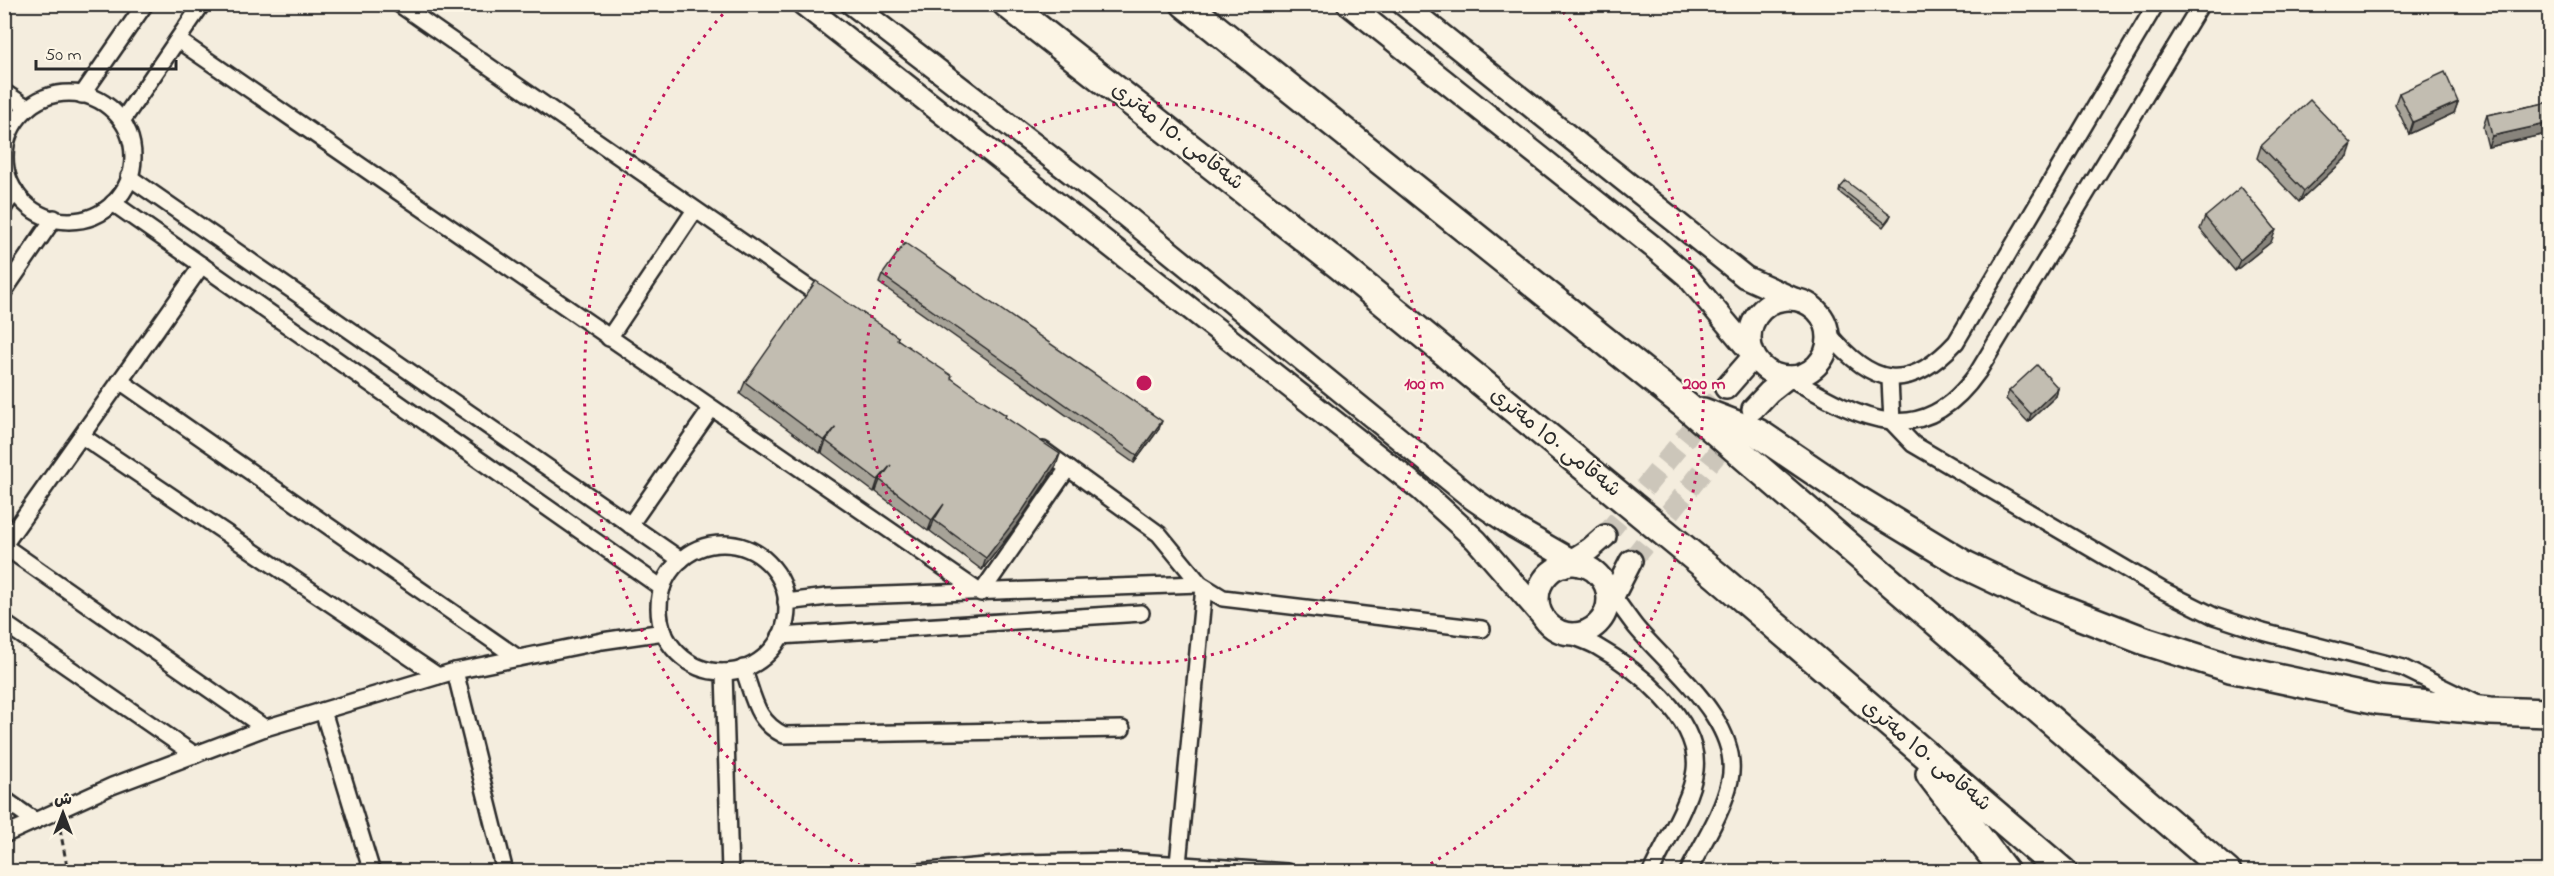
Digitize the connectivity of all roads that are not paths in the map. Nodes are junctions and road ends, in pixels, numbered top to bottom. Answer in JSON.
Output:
{"nodes":[{"id":1,"x":145,"y":4,"type":"edge"},
{"id":2,"x":202,"y":4,"type":"edge"},
{"id":3,"x":399,"y":4,"type":"edge"},
{"id":4,"x":803,"y":4,"type":"edge"},
{"id":5,"x":852,"y":4,"type":"edge"},
{"id":6,"x":1007,"y":4,"type":"edge"},
{"id":7,"x":1185,"y":4,"type":"edge"},
{"id":8,"x":1348,"y":4,"type":"edge"},
{"id":9,"x":1403,"y":4,"type":"edge"},
{"id":10,"x":2156,"y":4,"type":"edge"},
{"id":11,"x":2201,"y":4,"type":"edge"},
{"id":12,"x":178,"y":40,"type":"junction"},
{"id":13,"x":4,"y":92,"type":"edge"},
{"id":14,"x":82,"y":95,"type":"junction"},
{"id":15,"x":28,"y":108,"type":"junction"},
{"id":16,"x":122,"y":121,"type":"junction"},
{"id":17,"x":7,"y":132,"type":"edge"},
{"id":18,"x":129,"y":177,"type":"junction"},
{"id":19,"x":15,"y":191,"type":"junction"},
{"id":20,"x":113,"y":203,"type":"junction"},
{"id":21,"x":4,"y":207,"type":"edge"},
{"id":22,"x":695,"y":210,"type":"junction"},
{"id":23,"x":54,"y":219,"type":"junction"},
{"id":24,"x":202,"y":266,"type":"junction"},
{"id":25,"x":4,"y":291,"type":"edge"},
{"id":26,"x":1794,"y":299,"type":"junction"},
{"id":27,"x":842,"y":312,"type":"edge"},
{"id":28,"x":1828,"y":333,"type":"junction"},
{"id":29,"x":609,"y":338,"type":"junction"},
{"id":30,"x":1754,"y":356,"type":"junction"},
{"id":31,"x":1788,"y":377,"type":"junction"},
{"id":32,"x":1890,"y":379,"type":"junction"},
{"id":33,"x":120,"y":381,"type":"junction"},
{"id":34,"x":1726,"y":388,"type":"tunnel mouth"},
{"id":35,"x":1685,"y":405,"type":"junction"},
{"id":36,"x":711,"y":409,"type":"junction"},
{"id":37,"x":1753,"y":409,"type":"dead end"},
{"id":38,"x":1892,"y":422,"type":"junction"},
{"id":39,"x":82,"y":435,"type":"junction"},
{"id":40,"x":1028,"y":440,"type":"edge"},
{"id":41,"x":1068,"y":468,"type":"junction"},
{"id":42,"x":630,"y":525,"type":"junction"},
{"id":43,"x":1605,"y":536,"type":"tunnel mouth"},
{"id":44,"x":4,"y":546,"type":"edge"},
{"id":45,"x":681,"y":560,"type":"junction"},
{"id":46,"x":1631,"y":561,"type":"tunnel mouth"},
{"id":47,"x":1572,"y":564,"type":"junction"},
{"id":48,"x":1202,"y":585,"type":"junction"},
{"id":49,"x":662,"y":588,"type":"junction"},
{"id":50,"x":981,"y":593,"type":"junction"},
{"id":51,"x":1609,"y":596,"type":"junction"},
{"id":52,"x":786,"y":602,"type":"junction"},
{"id":53,"x":1141,"y":613,"type":"dead end"},
{"id":54,"x":1543,"y":617,"type":"junction"},
{"id":55,"x":4,"y":623,"type":"edge"},
{"id":56,"x":1482,"y":629,"type":"dead end"},
{"id":57,"x":664,"y":632,"type":"junction"},
{"id":58,"x":1562,"y":632,"type":"junction"},
{"id":59,"x":780,"y":636,"type":"junction"},
{"id":60,"x":518,"y":658,"type":"junction"},
{"id":61,"x":743,"y":668,"type":"junction"},
{"id":62,"x":455,"y":671,"type":"junction"},
{"id":63,"x":724,"y":672,"type":"junction"},
{"id":64,"x":438,"y":676,"type":"junction"},
{"id":65,"x":323,"y":711,"type":"junction"},
{"id":66,"x":2490,"y":711,"type":"junction"},
{"id":67,"x":2550,"y":713,"type":"edge"},
{"id":68,"x":265,"y":728,"type":"junction"},
{"id":69,"x":1122,"y":729,"type":"dead end"},
{"id":70,"x":1898,"y":732,"type":"junction"},
{"id":71,"x":195,"y":755,"type":"junction"},
{"id":72,"x":4,"y":799,"type":"edge"},
{"id":73,"x":35,"y":821,"type":"junction"},
{"id":74,"x":4,"y":835,"type":"edge"},
{"id":75,"x":989,"y":868,"type":"edge"},
{"id":76,"x":1176,"y":868,"type":"edge"},
{"id":77,"x":1238,"y":869,"type":"edge"},
{"id":78,"x":372,"y":872,"type":"edge"},
{"id":79,"x":505,"y":872,"type":"edge"},
{"id":80,"x":730,"y":872,"type":"edge"},
{"id":81,"x":917,"y":872,"type":"edge"},
{"id":82,"x":1287,"y":872,"type":"edge"},
{"id":83,"x":1651,"y":872,"type":"edge"},
{"id":84,"x":1688,"y":872,"type":"edge"},
{"id":85,"x":2005,"y":872,"type":"edge"},
{"id":86,"x":2063,"y":872,"type":"edge"},
{"id":87,"x":2227,"y":872,"type":"edge"}],
"edges":[{"from":1,"to":14,"type":"street"},
{"from":2,"to":12,"type":"street"},
{"from":3,"to":22,"type":"street"},
{"from":4,"to":54,"type":"street"},
{"from":5,"to":47,"type":"street"},
{"from":6,"to":70,"type":"highway","name":"شەقامی ١٥٠ مەتری"},
{"from":7,"to":35,"type":"highway"},
{"from":8,"to":30,"type":"street"},
{"from":9,"to":26,"type":"street"},
{"from":10,"to":32,"type":"street"},
{"from":11,"to":38,"type":"street"},
{"from":12,"to":16,"type":"street"},
{"from":12,"to":29,"type":"street"},
{"from":13,"to":15,"type":"street"},
{"from":14,"to":15,"type":"street"},
{"from":14,"to":16,"type":"street"},
{"from":15,"to":17,"type":"street"},
{"from":16,"to":18,"type":"street"},
{"from":17,"to":19,"type":"street"},
{"from":18,"to":20,"type":"street"},
{"from":18,"to":42,"type":"street"},
{"from":19,"to":21,"type":"street"},
{"from":19,"to":23,"type":"street"},
{"from":20,"to":23,"type":"street"},
{"from":20,"to":24,"type":"street"},
{"from":22,"to":27,"type":"street"},
{"from":22,"to":29,"type":"street"},
{"from":23,"to":25,"type":"street"},
{"from":24,"to":33,"type":"street"},
{"from":24,"to":49,"type":"street"},
{"from":26,"to":28,"type":"street"},
{"from":26,"to":30,"type":"street"},
{"from":28,"to":31,"type":"street"},
{"from":28,"to":32,"type":"street"},
{"from":29,"to":36,"type":"street"},
{"from":30,"to":31,"type":"street"},
{"from":30,"to":34,"type":"street"},
{"from":31,"to":37,"type":"street"},
{"from":31,"to":38,"type":"street"},
{"from":32,"to":38,"type":"street"},
{"from":33,"to":39,"type":"street"},
{"from":33,"to":60,"type":"street"},
{"from":35,"to":66,"type":"highway"},
{"from":35,"to":87,"type":"highway"},
{"from":36,"to":42,"type":"street"},
{"from":36,"to":50,"type":"street"},
{"from":38,"to":66,"type":"street"},
{"from":39,"to":44,"type":"street"},
{"from":39,"to":64,"type":"street"},
{"from":40,"to":41,"type":"street"},
{"from":41,"to":48,"type":"street"},
{"from":41,"to":50,"type":"street"},
{"from":42,"to":45,"type":"street"},
{"from":43,"to":47,"type":"street"},
{"from":44,"to":68,"type":"street"},
{"from":45,"to":49,"type":"street"},
{"from":45,"to":52,"type":"street"},
{"from":46,"to":51,"type":"street"},
{"from":47,"to":51,"type":"street"},
{"from":47,"to":54,"type":"street"},
{"from":48,"to":50,"type":"street"},
{"from":48,"to":56,"type":"street"},
{"from":48,"to":76,"type":"street"},
{"from":49,"to":57,"type":"street"},
{"from":50,"to":52,"type":"street"},
{"from":51,"to":58,"type":"street"},
{"from":51,"to":84,"type":"street"},
{"from":52,"to":59,"type":"street"},
{"from":53,"to":59,"type":"street"},
{"from":54,"to":58,"type":"street"},
{"from":55,"to":71,"type":"street"},
{"from":57,"to":60,"type":"street"},
{"from":57,"to":63,"type":"street"},
{"from":58,"to":83,"type":"street"},
{"from":59,"to":61,"type":"street"},
{"from":60,"to":62,"type":"street"},
{"from":61,"to":63,"type":"street"},
{"from":61,"to":69,"type":"street"},
{"from":62,"to":64,"type":"street"},
{"from":62,"to":79,"type":"street"},
{"from":63,"to":80,"type":"street"},
{"from":64,"to":65,"type":"street"},
{"from":65,"to":68,"type":"street"},
{"from":65,"to":78,"type":"street"},
{"from":66,"to":67,"type":"highway"},
{"from":68,"to":71,"type":"street"},
{"from":70,"to":85,"type":"highway"},
{"from":70,"to":86,"type":"highway","name":"شەقامی ١٥٠ مەتری"},
{"from":71,"to":73,"type":"street"},
{"from":72,"to":73,"type":"street"},
{"from":73,"to":74,"type":"street"},
{"from":75,"to":76,"type":"street"},
{"from":75,"to":81,"type":"street"},
{"from":76,"to":77,"type":"street"},
{"from":77,"to":82,"type":"street"}]}
